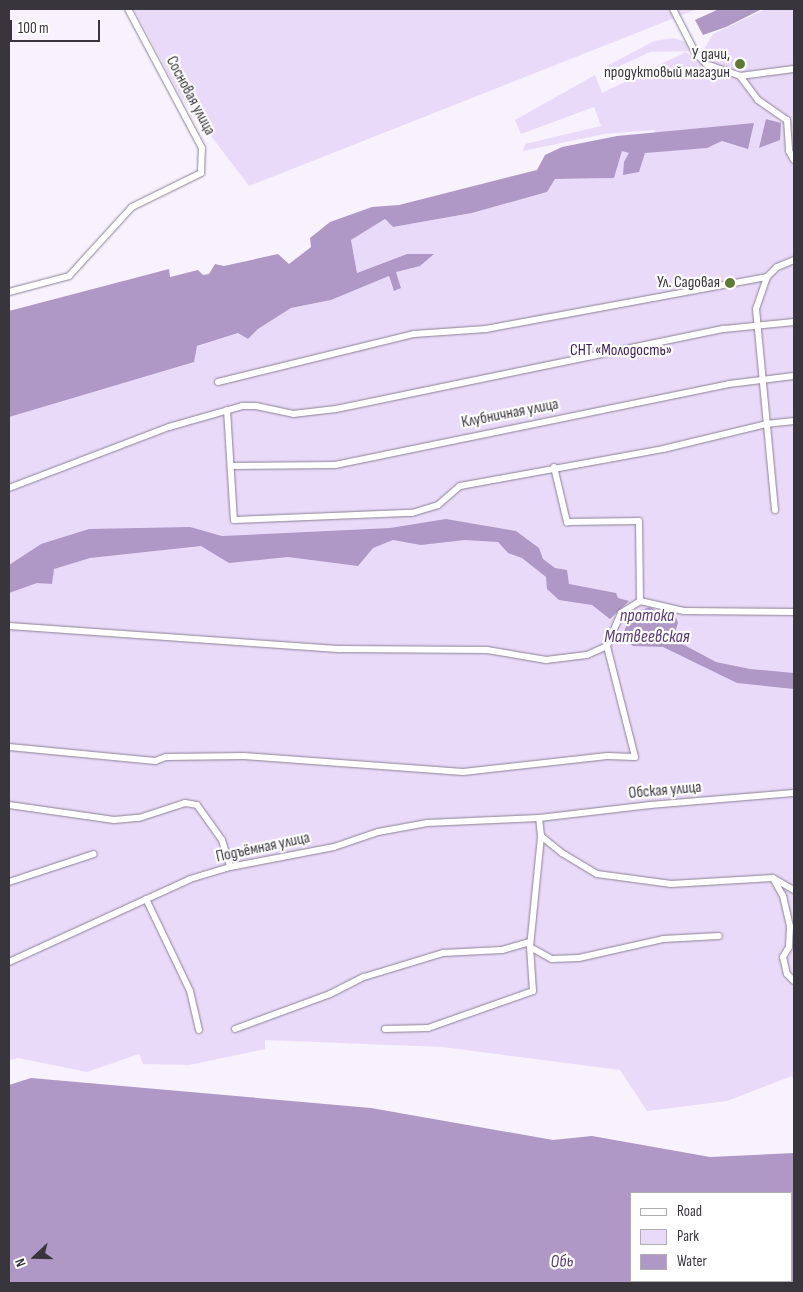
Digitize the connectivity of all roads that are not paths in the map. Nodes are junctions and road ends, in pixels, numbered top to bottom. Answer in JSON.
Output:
{"nodes":[{"id":1,"x":128,"y":9,"type":"edge"},
{"id":2,"x":673,"y":9,"type":"edge"},
{"id":3,"x":794,"y":69,"type":"edge"},
{"id":4,"x":740,"y":76,"type":"junction"},
{"id":5,"x":794,"y":160,"type":"edge"},
{"id":6,"x":794,"y":255,"type":"edge"},
{"id":7,"x":794,"y":260,"type":"edge"},
{"id":8,"x":767,"y":278,"type":"junction"},
{"id":9,"x":9,"y":292,"type":"edge"},
{"id":10,"x":794,"y":322,"type":"edge"},
{"id":11,"x":758,"y":325,"type":"junction"},
{"id":12,"x":794,"y":376,"type":"edge"},
{"id":13,"x":760,"y":378,"type":"junction"},
{"id":14,"x":218,"y":382,"type":"dead end"},
{"id":15,"x":227,"y":410,"type":"junction"},
{"id":16,"x":794,"y":421,"type":"edge"},
{"id":17,"x":766,"y":424,"type":"junction"},
{"id":18,"x":231,"y":466,"type":"junction"},
{"id":19,"x":554,"y":467,"type":"junction"},
{"id":20,"x":9,"y":488,"type":"edge"},
{"id":21,"x":775,"y":510,"type":"dead end"},
{"id":22,"x":640,"y":601,"type":"junction"},
{"id":23,"x":794,"y":612,"type":"edge"},
{"id":24,"x":9,"y":626,"type":"edge"},
{"id":25,"x":607,"y":646,"type":"junction"},
{"id":26,"x":9,"y":747,"type":"edge"},
{"id":27,"x":794,"y":793,"type":"edge"},
{"id":28,"x":9,"y":805,"type":"edge"},
{"id":29,"x":538,"y":818,"type":"junction"},
{"id":30,"x":541,"y":836,"type":"junction"},
{"id":31,"x":94,"y":854,"type":"dead end"},
{"id":32,"x":230,"y":867,"type":"junction"},
{"id":33,"x":773,"y":878,"type":"junction"},
{"id":34,"x":9,"y":882,"type":"edge"},
{"id":35,"x":794,"y":890,"type":"edge"},
{"id":36,"x":146,"y":899,"type":"junction"},
{"id":37,"x":719,"y":936,"type":"dead end"},
{"id":38,"x":530,"y":945,"type":"junction"},
{"id":39,"x":9,"y":962,"type":"edge"},
{"id":40,"x":794,"y":980,"type":"edge"},
{"id":41,"x":235,"y":1029,"type":"dead end"},
{"id":42,"x":386,"y":1029,"type":"dead end"},
{"id":43,"x":199,"y":1030,"type":"dead end"}],
"edges":[{"from":1,"to":9,"type":"street","name":"Сосновая улица"},
{"from":2,"to":4,"type":"street"},
{"from":3,"to":4,"type":"street"},
{"from":4,"to":5,"type":"street"},
{"from":6,"to":7,"type":"street"},
{"from":7,"to":8,"type":"street"},
{"from":8,"to":11,"type":"street"},
{"from":8,"to":14,"type":"street"},
{"from":10,"to":11,"type":"street"},
{"from":11,"to":13,"type":"street"},
{"from":11,"to":15,"type":"street"},
{"from":12,"to":13,"type":"street","name":"Клубничная улица"},
{"from":13,"to":17,"type":"street"},
{"from":13,"to":18,"type":"street","name":"Клубничная улица"},
{"from":15,"to":18,"type":"street"},
{"from":15,"to":20,"type":"street"},
{"from":16,"to":17,"type":"street"},
{"from":17,"to":19,"type":"street"},
{"from":17,"to":21,"type":"street"},
{"from":18,"to":19,"type":"street"},
{"from":19,"to":22,"type":"street"},
{"from":22,"to":23,"type":"street"},
{"from":22,"to":25,"type":"street"},
{"from":24,"to":25,"type":"street"},
{"from":25,"to":26,"type":"street"},
{"from":27,"to":29,"type":"street","name":"Обская улица"},
{"from":28,"to":32,"type":"street"},
{"from":29,"to":30,"type":"street"},
{"from":29,"to":32,"type":"street","name":"Подъёмная улица"},
{"from":30,"to":33,"type":"street"},
{"from":30,"to":38,"type":"street"},
{"from":31,"to":34,"type":"street"},
{"from":32,"to":36,"type":"street","name":"Подъёмная улица"},
{"from":33,"to":35,"type":"street"},
{"from":33,"to":40,"type":"street"},
{"from":36,"to":39,"type":"street","name":"Подъёмная улица"},
{"from":36,"to":43,"type":"street"},
{"from":37,"to":38,"type":"street"},
{"from":38,"to":41,"type":"street"},
{"from":38,"to":42,"type":"street"}]}
